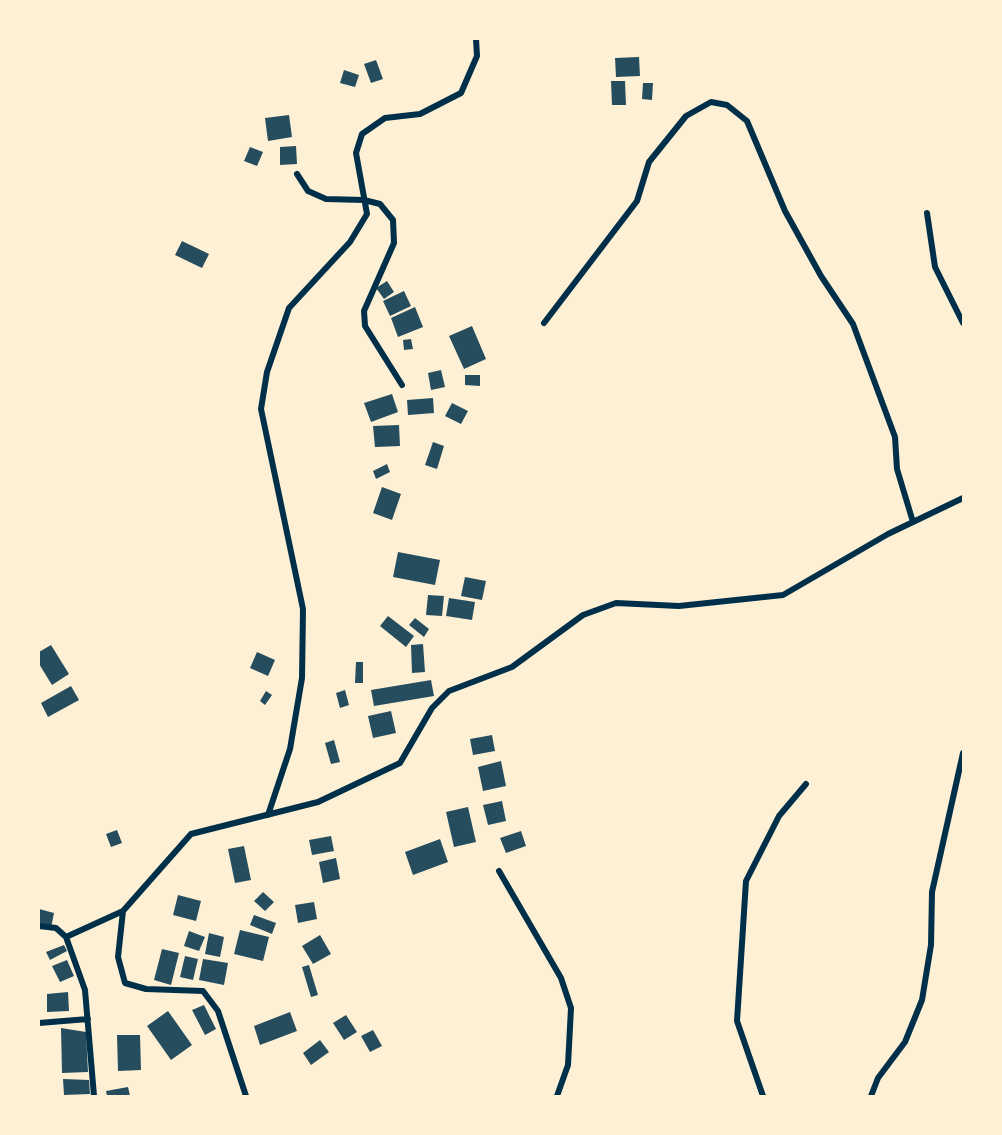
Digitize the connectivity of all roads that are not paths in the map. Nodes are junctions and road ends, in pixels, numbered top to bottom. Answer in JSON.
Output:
{"nodes":[{"id":1,"x":476,"y":39,"type":"edge"},
{"id":2,"x":297,"y":174,"type":"dead end"},
{"id":3,"x":364,"y":200,"type":"junction"},
{"id":4,"x":927,"y":213,"type":"dead end"},
{"id":5,"x":544,"y":323,"type":"dead end"},
{"id":6,"x":963,"y":323,"type":"edge"},
{"id":7,"x":402,"y":385,"type":"dead end"},
{"id":8,"x":963,"y":498,"type":"edge"},
{"id":9,"x":913,"y":522,"type":"junction"},
{"id":10,"x":963,"y":753,"type":"edge"},
{"id":11,"x":806,"y":784,"type":"dead end"},
{"id":12,"x":268,"y":815,"type":"junction"},
{"id":13,"x":499,"y":871,"type":"dead end"},
{"id":14,"x":123,"y":911,"type":"junction"},
{"id":15,"x":39,"y":926,"type":"edge"},
{"id":16,"x":66,"y":937,"type":"junction"},
{"id":17,"x":88,"y":1019,"type":"junction"},
{"id":18,"x":39,"y":1023,"type":"edge"},
{"id":19,"x":94,"y":1096,"type":"edge"},
{"id":20,"x":246,"y":1096,"type":"edge"},
{"id":21,"x":557,"y":1096,"type":"edge"},
{"id":22,"x":763,"y":1096,"type":"edge"},
{"id":23,"x":871,"y":1096,"type":"edge"}],
"edges":[{"from":1,"to":3,"type":"street"},
{"from":2,"to":3,"type":"street"},
{"from":3,"to":7,"type":"street"},
{"from":3,"to":12,"type":"street"},
{"from":4,"to":6,"type":"street"},
{"from":5,"to":9,"type":"street"},
{"from":8,"to":9,"type":"street"},
{"from":9,"to":12,"type":"street"},
{"from":10,"to":23,"type":"street"},
{"from":11,"to":22,"type":"street"},
{"from":12,"to":14,"type":"street"},
{"from":13,"to":21,"type":"street"},
{"from":14,"to":16,"type":"street"},
{"from":14,"to":20,"type":"street"},
{"from":15,"to":16,"type":"street"},
{"from":16,"to":17,"type":"street"},
{"from":17,"to":18,"type":"street"},
{"from":17,"to":19,"type":"street"}]}
